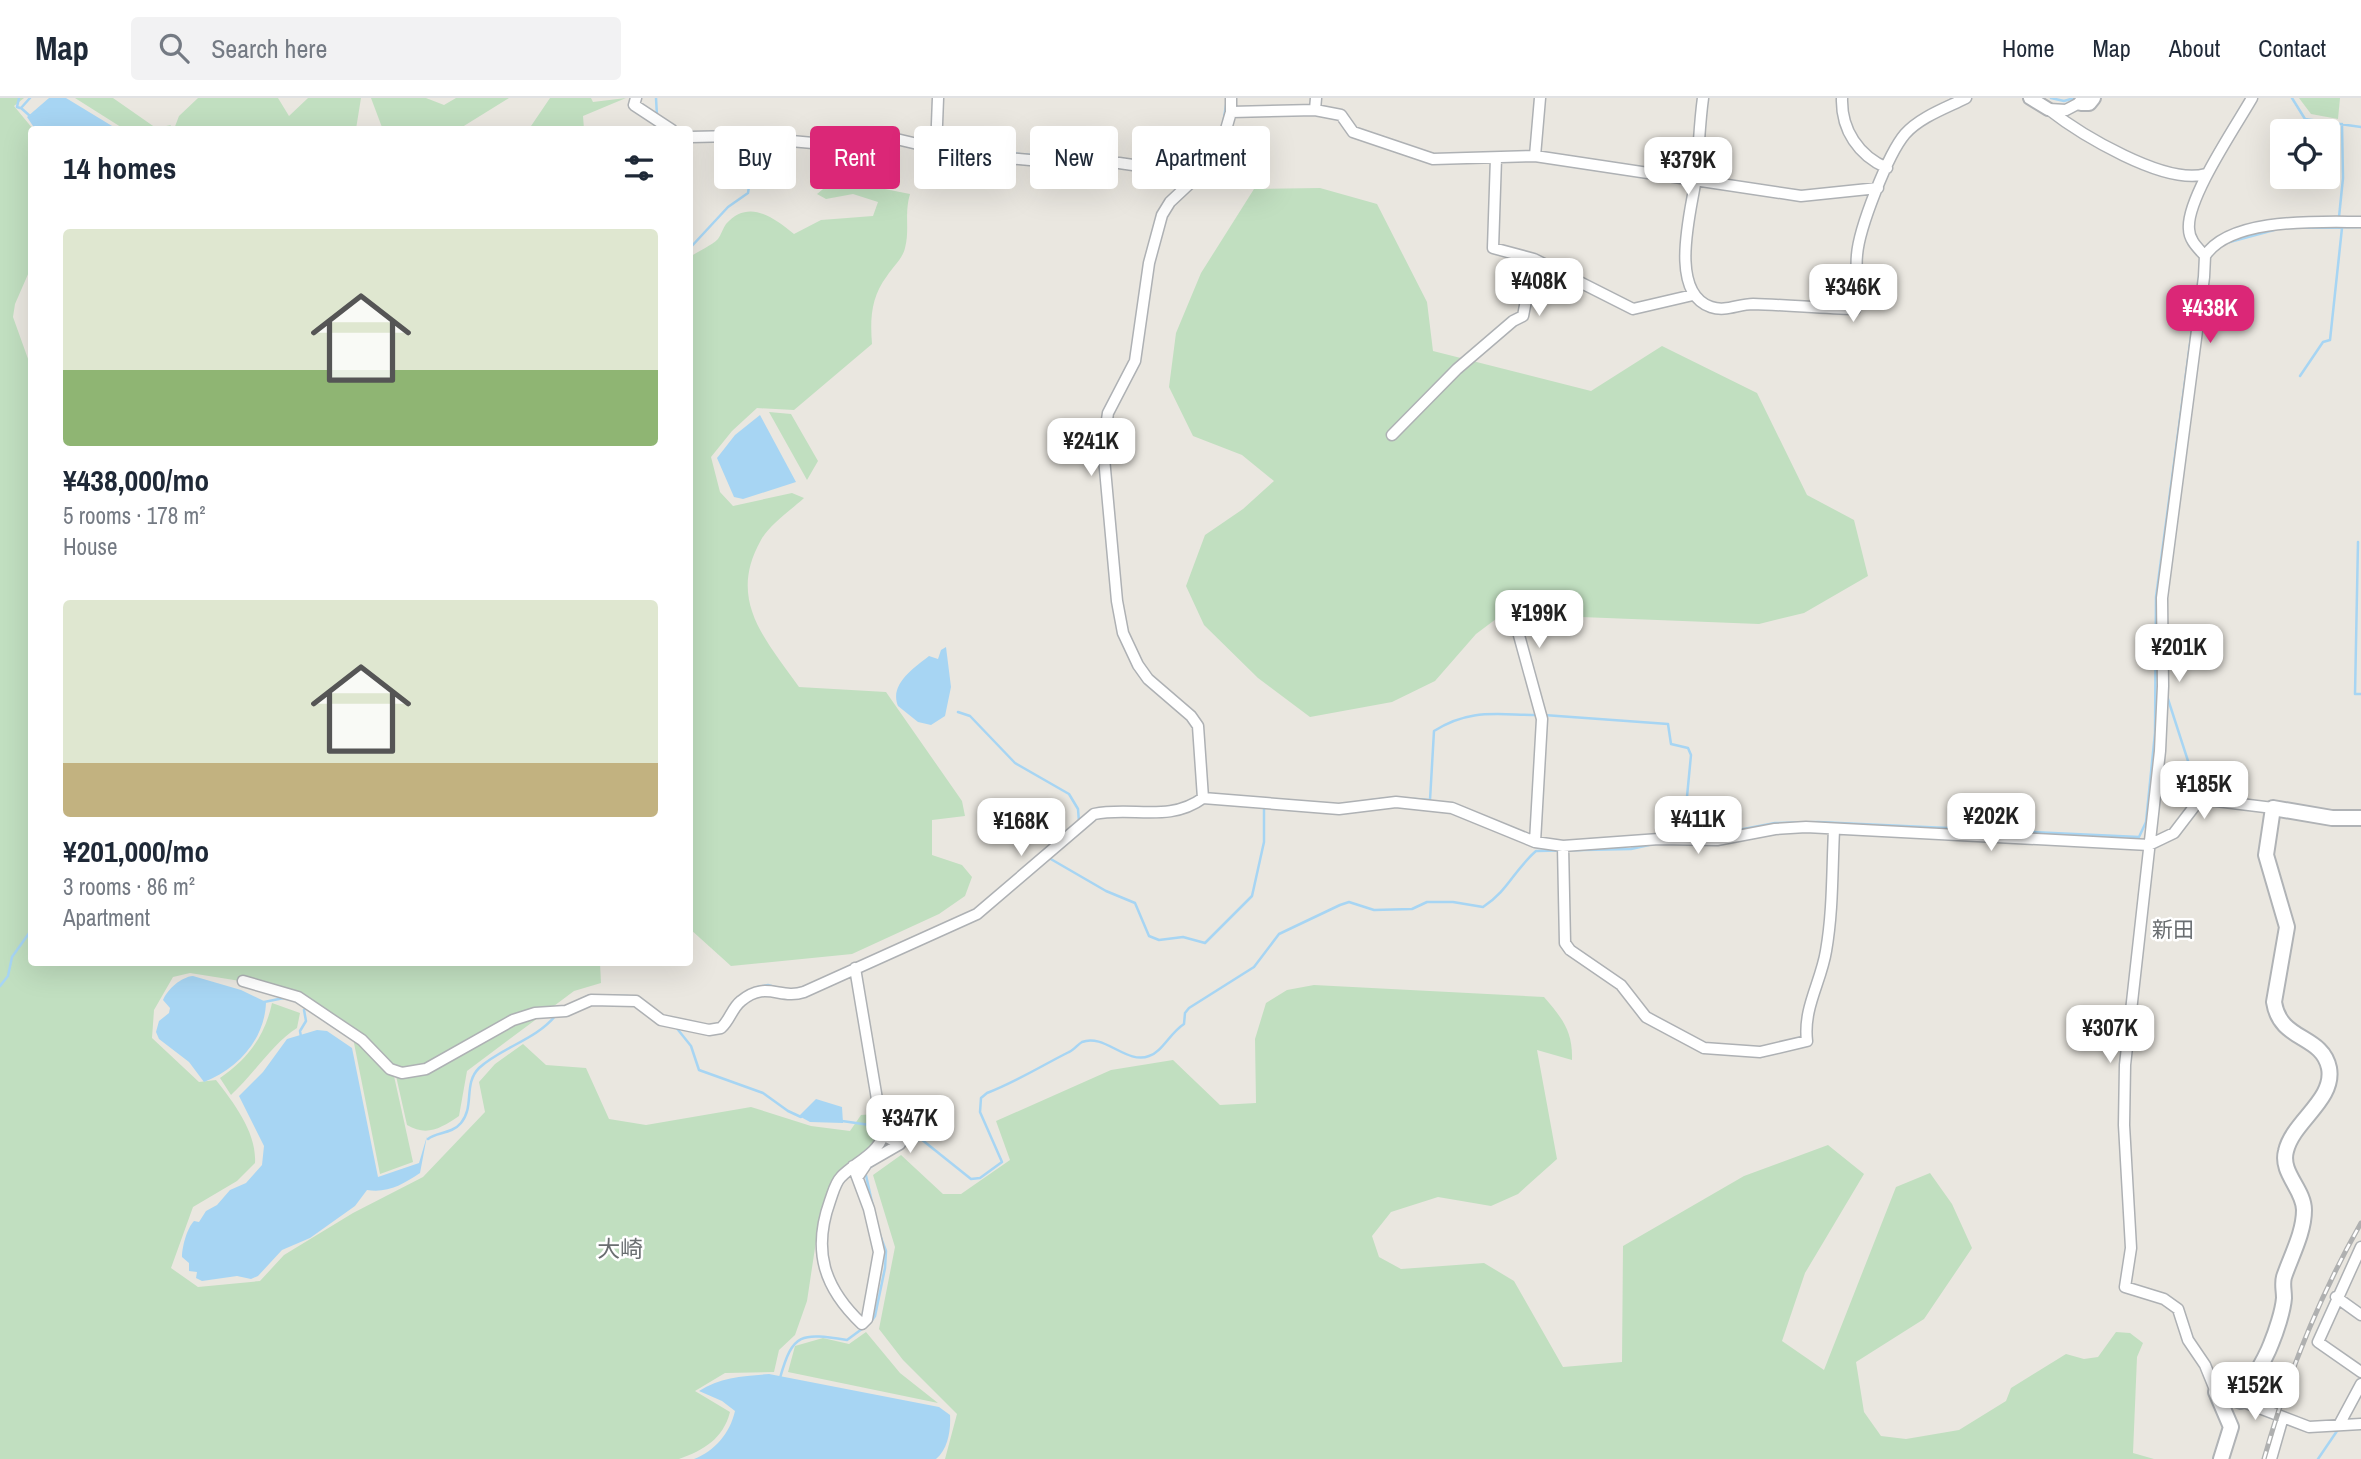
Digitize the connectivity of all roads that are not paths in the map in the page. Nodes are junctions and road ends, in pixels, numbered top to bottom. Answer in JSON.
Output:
{"nodes":[{"id":1,"x":636,"y":98,"type":"edge"},
{"id":2,"x":938,"y":98,"type":"edge"},
{"id":3,"x":1231,"y":98,"type":"edge"},
{"id":4,"x":1316,"y":98,"type":"edge"},
{"id":5,"x":1540,"y":98,"type":"edge"},
{"id":6,"x":1703,"y":98,"type":"edge"},
{"id":7,"x":1842,"y":98,"type":"edge"},
{"id":8,"x":1966,"y":98,"type":"edge"},
{"id":9,"x":2030,"y":98,"type":"edge"},
{"id":10,"x":2252,"y":98,"type":"edge"},
{"id":11,"x":2087,"y":100,"type":"edge"},
{"id":12,"x":2048,"y":108,"type":"junction"},
{"id":13,"x":1315,"y":110,"type":"junction"},
{"id":14,"x":1231,"y":112,"type":"junction"},
{"id":15,"x":666,"y":126,"type":"edge"},
{"id":16,"x":937,"y":126,"type":"edge"},
{"id":17,"x":1228,"y":126,"type":"edge"},
{"id":18,"x":693,"y":137,"type":"edge"},
{"id":19,"x":914,"y":144,"type":"edge"},
{"id":20,"x":1535,"y":156,"type":"junction"},
{"id":21,"x":1016,"y":158,"type":"edge"},
{"id":22,"x":1496,"y":158,"type":"junction"},
{"id":23,"x":1132,"y":165,"type":"edge"},
{"id":24,"x":1887,"y":168,"type":"junction"},
{"id":25,"x":2206,"y":174,"type":"junction"},
{"id":26,"x":1695,"y":183,"type":"junction"},
{"id":27,"x":1878,"y":188,"type":"junction"},
{"id":28,"x":1185,"y":189,"type":"edge"},
{"id":29,"x":2361,"y":222,"type":"edge"},
{"id":30,"x":2205,"y":256,"type":"junction"},
{"id":31,"x":1534,"y":259,"type":"junction"},
{"id":32,"x":1693,"y":295,"type":"junction"},
{"id":33,"x":1392,"y":435,"type":"dead end"},
{"id":34,"x":1510,"y":601,"type":"dead end"},
{"id":35,"x":1203,"y":798,"type":"junction"},
{"id":36,"x":2273,"y":808,"type":"junction"},
{"id":37,"x":2361,"y":818,"type":"edge"},
{"id":38,"x":1834,"y":830,"type":"junction"},
{"id":39,"x":1535,"y":842,"type":"junction"},
{"id":40,"x":2149,"y":845,"type":"junction"},
{"id":41,"x":1563,"y":850,"type":"junction"},
{"id":42,"x":855,"y":968,"type":"junction"},
{"id":43,"x":243,"y":981,"type":"dead end"},
{"id":44,"x":883,"y":1135,"type":"junction"},
{"id":45,"x":856,"y":1170,"type":"junction"},
{"id":46,"x":2360,"y":1252,"type":"edge"},
{"id":47,"x":2336,"y":1297,"type":"junction"},
{"id":48,"x":2361,"y":1315,"type":"edge"},
{"id":49,"x":2361,"y":1372,"type":"edge"},
{"id":50,"x":2361,"y":1384,"type":"edge"},
{"id":51,"x":2216,"y":1392,"type":"junction"},
{"id":52,"x":2241,"y":1401,"type":"junction"},
{"id":53,"x":2283,"y":1418,"type":"junction"},
{"id":54,"x":2361,"y":1424,"type":"edge"},
{"id":55,"x":2339,"y":1425,"type":"junction"},
{"id":56,"x":2221,"y":1459,"type":"edge"},
{"id":57,"x":2272,"y":1459,"type":"edge"}],
"edges":[{"from":1,"to":15,"type":"street"},
{"from":2,"to":16,"type":"street"},
{"from":3,"to":14,"type":"street"},
{"from":4,"to":13,"type":"street"},
{"from":5,"to":20,"type":"street"},
{"from":6,"to":26,"type":"street"},
{"from":7,"to":24,"type":"street"},
{"from":8,"to":24,"type":"street"},
{"from":9,"to":12,"type":"street"},
{"from":10,"to":25,"type":"street"},
{"from":11,"to":12,"type":"street"},
{"from":12,"to":25,"type":"street"},
{"from":13,"to":14,"type":"street"},
{"from":13,"to":22,"type":"street"},
{"from":14,"to":17,"type":"street"},
{"from":18,"to":19,"type":"street"},
{"from":20,"to":22,"type":"street"},
{"from":20,"to":26,"type":"street"},
{"from":21,"to":23,"type":"street"},
{"from":22,"to":31,"type":"street"},
{"from":24,"to":27,"type":"street"},
{"from":25,"to":30,"type":"street"},
{"from":26,"to":27,"type":"street"},
{"from":26,"to":32,"type":"street"},
{"from":27,"to":32,"type":"street"},
{"from":28,"to":35,"type":"street"},
{"from":29,"to":30,"type":"street"},
{"from":30,"to":40,"type":"street"},
{"from":31,"to":32,"type":"street"},
{"from":31,"to":33,"type":"street"},
{"from":34,"to":39,"type":"street"},
{"from":35,"to":39,"type":"street"},
{"from":35,"to":42,"type":"street"},
{"from":36,"to":37,"type":"main road"},
{"from":36,"to":40,"type":"street"},
{"from":36,"to":52,"type":"main road"},
{"from":38,"to":40,"type":"street"},
{"from":38,"to":41,"type":"street"},
{"from":38,"to":41,"type":"street"},
{"from":39,"to":41,"type":"street"},
{"from":40,"to":51,"type":"street"},
{"from":42,"to":43,"type":"street"},
{"from":42,"to":44,"type":"street"},
{"from":44,"to":45,"type":"street"},
{"from":44,"to":45,"type":"street"},
{"from":45,"to":45,"type":"street"},
{"from":46,"to":47,"type":"street"},
{"from":47,"to":48,"type":"street"},
{"from":47,"to":49,"type":"street"},
{"from":50,"to":55,"type":"street"},
{"from":51,"to":52,"type":"main road"},
{"from":51,"to":56,"type":"main road"},
{"from":52,"to":53,"type":"street"},
{"from":53,"to":55,"type":"street"},
{"from":53,"to":57,"type":"street"},
{"from":54,"to":55,"type":"street"}]}
